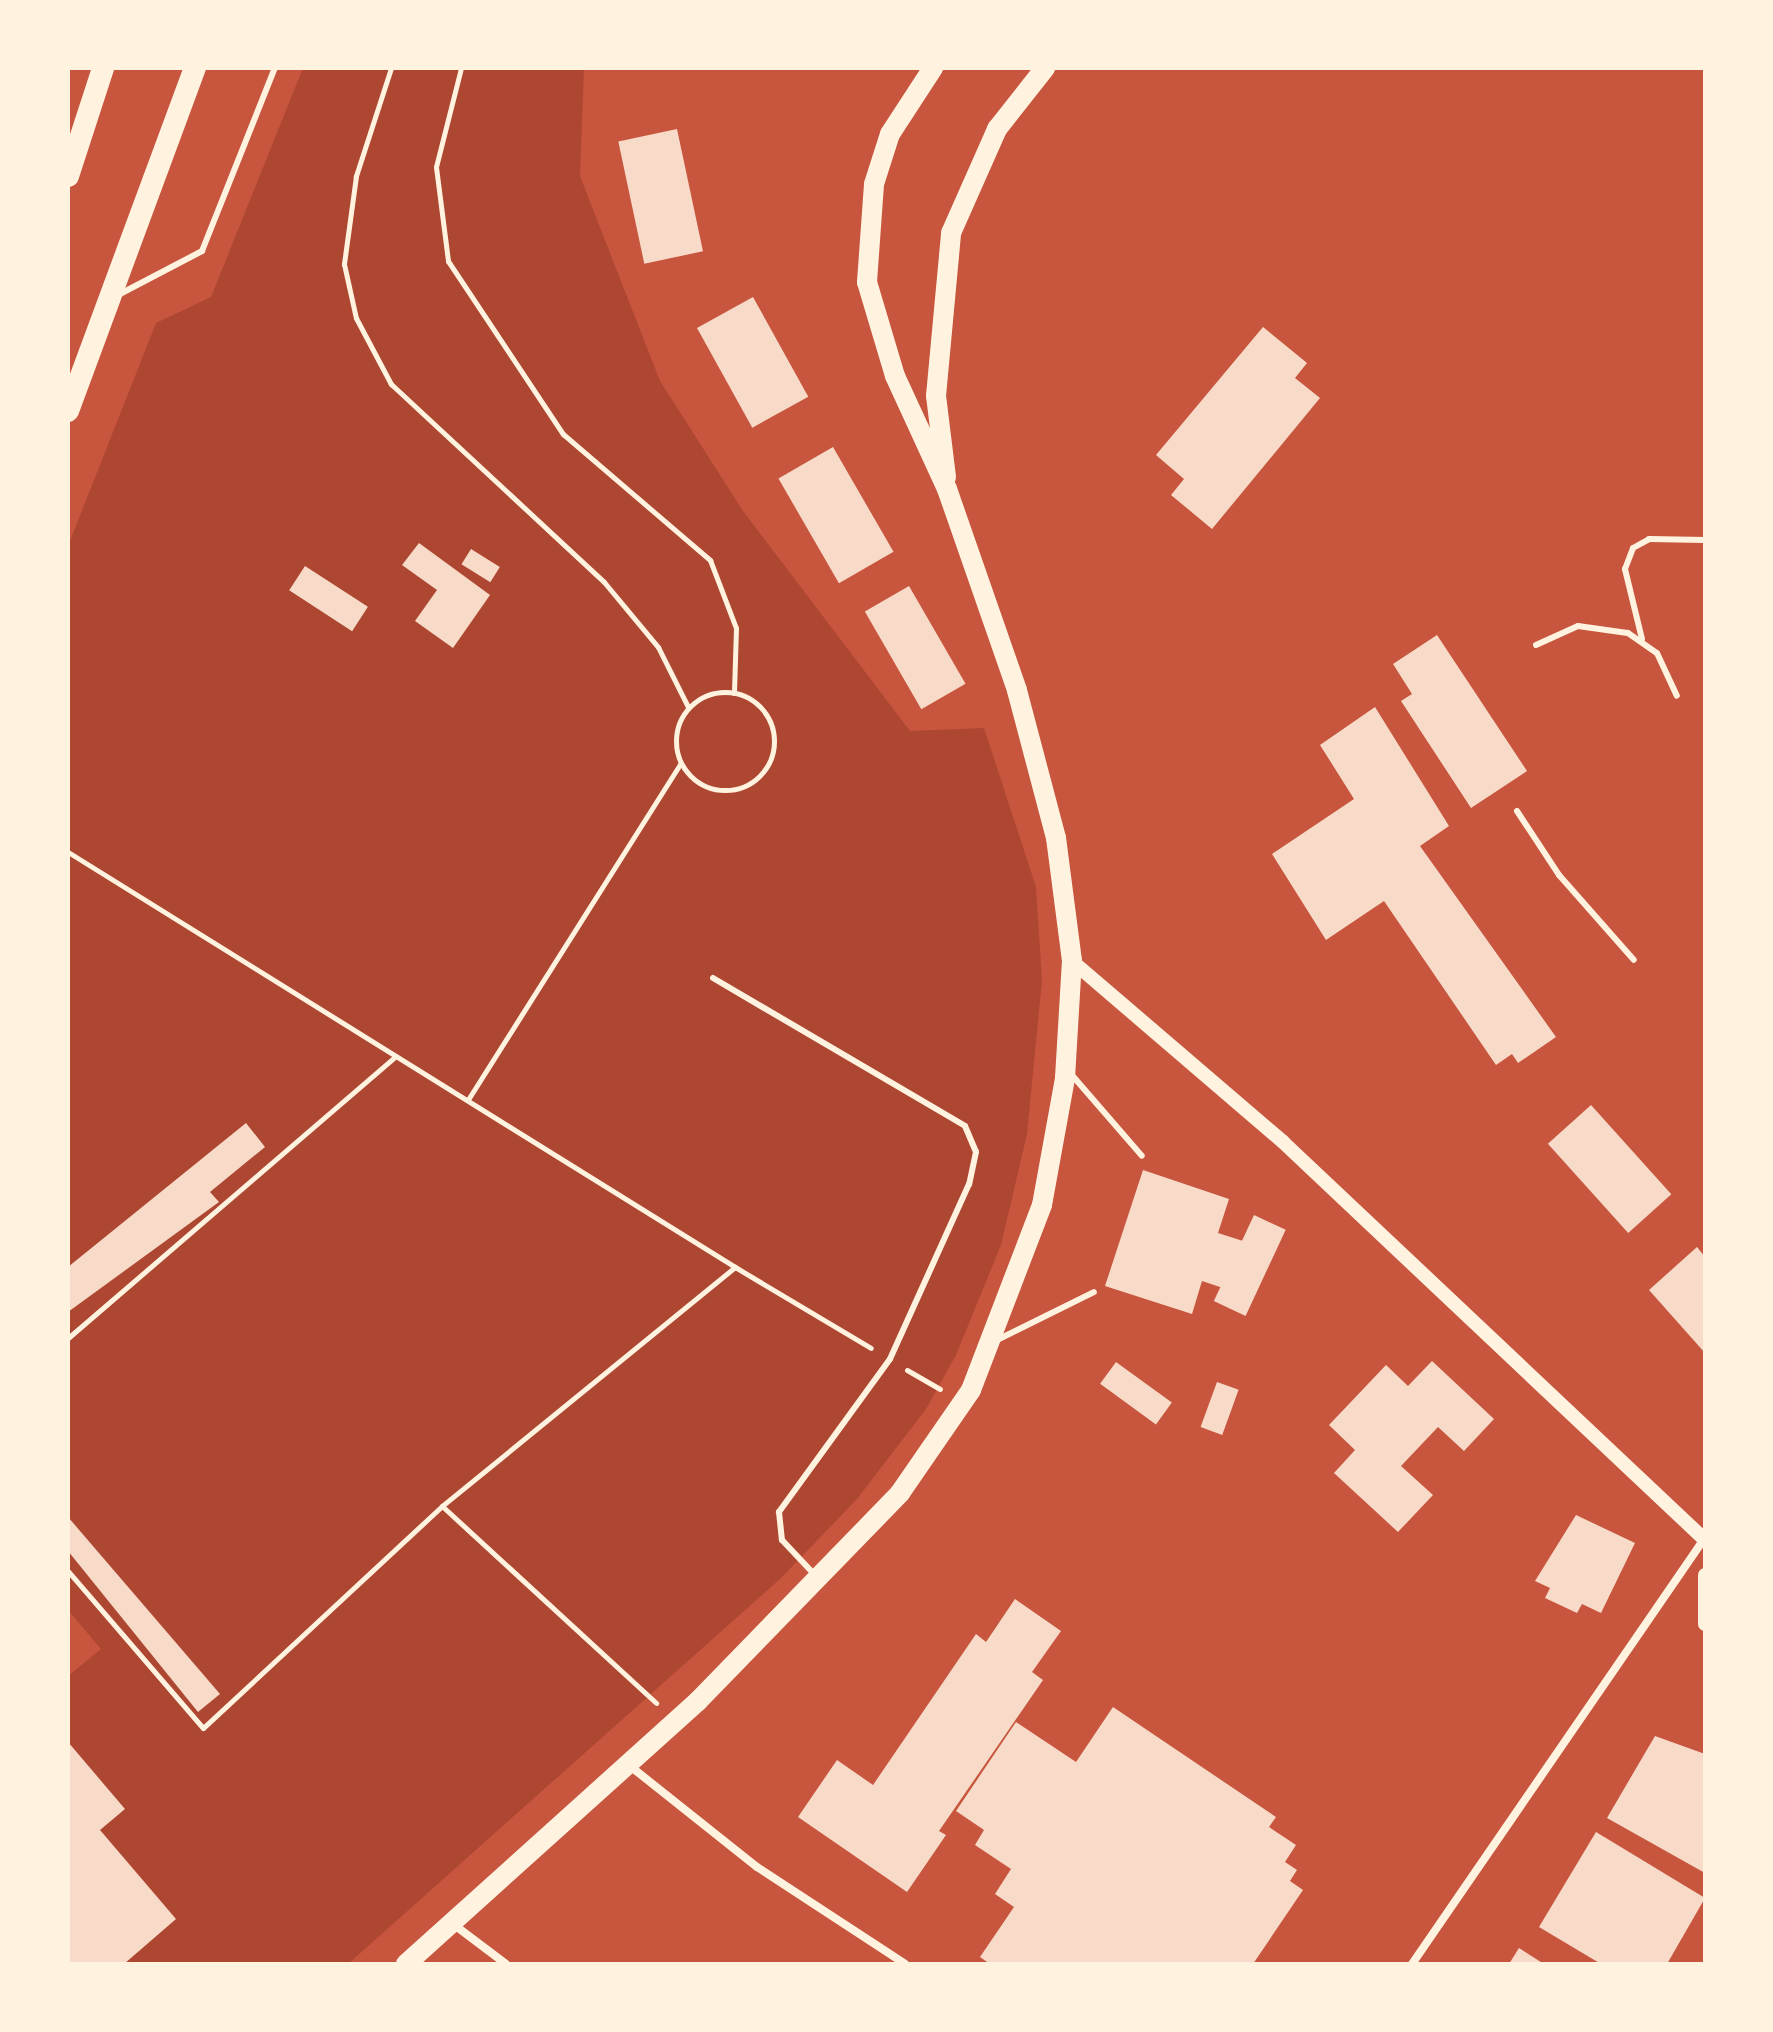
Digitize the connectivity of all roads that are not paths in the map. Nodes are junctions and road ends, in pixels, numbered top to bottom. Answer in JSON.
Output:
{"nodes":[{"id":1,"x":103,"y":68,"type":"edge"},
{"id":2,"x":195,"y":68,"type":"edge"},
{"id":3,"x":275,"y":68,"type":"edge"},
{"id":4,"x":933,"y":68,"type":"edge"},
{"id":5,"x":1045,"y":68,"type":"edge"},
{"id":6,"x":68,"y":176,"type":"edge"},
{"id":7,"x":108,"y":300,"type":"junction"},
{"id":8,"x":68,"y":411,"type":"edge"},
{"id":9,"x":947,"y":489,"type":"junction"},
{"id":10,"x":1705,"y":540,"type":"edge"},
{"id":11,"x":1642,"y":639,"type":"junction"},
{"id":12,"x":1536,"y":645,"type":"dead end"},
{"id":13,"x":1677,"y":696,"type":"dead end"},
{"id":14,"x":1517,"y":811,"type":"dead end"},
{"id":15,"x":1634,"y":960,"type":"dead end"},
{"id":16,"x":1072,"y":961,"type":"junction"},
{"id":17,"x":713,"y":978,"type":"dead end"},
{"id":18,"x":1066,"y":1068,"type":"junction"},
{"id":19,"x":1142,"y":1156,"type":"dead end"},
{"id":20,"x":1094,"y":1292,"type":"dead end"},
{"id":21,"x":994,"y":1342,"type":"junction"},
{"id":22,"x":1705,"y":1540,"type":"edge"},
{"id":23,"x":1705,"y":1575,"type":"edge"},
{"id":24,"x":819,"y":1580,"type":"junction"},
{"id":25,"x":1705,"y":1624,"type":"edge"},
{"id":26,"x":626,"y":1763,"type":"junction"},
{"id":27,"x":449,"y":1921,"type":"junction"},
{"id":28,"x":406,"y":1964,"type":"edge"},
{"id":29,"x":506,"y":1964,"type":"edge"},
{"id":30,"x":905,"y":1964,"type":"edge"},
{"id":31,"x":1412,"y":1964,"type":"edge"}],
"edges":[{"from":1,"to":6,"type":"highway"},
{"from":2,"to":7,"type":"highway"},
{"from":3,"to":7,"type":"lane"},
{"from":4,"to":9,"type":"main road"},
{"from":5,"to":9,"type":"main road"},
{"from":7,"to":8,"type":"highway"},
{"from":9,"to":16,"type":"main road"},
{"from":10,"to":11,"type":"lane"},
{"from":11,"to":12,"type":"lane"},
{"from":11,"to":13,"type":"lane"},
{"from":14,"to":15,"type":"lane"},
{"from":16,"to":18,"type":"main road"},
{"from":16,"to":22,"type":"street"},
{"from":17,"to":24,"type":"lane"},
{"from":18,"to":19,"type":"lane"},
{"from":18,"to":21,"type":"main road"},
{"from":20,"to":21,"type":"lane"},
{"from":21,"to":24,"type":"main road"},
{"from":22,"to":31,"type":"street"},
{"from":23,"to":25,"type":"street"},
{"from":24,"to":26,"type":"main road"},
{"from":26,"to":27,"type":"main road"},
{"from":26,"to":30,"type":"street"},
{"from":27,"to":28,"type":"main road"},
{"from":27,"to":29,"type":"street"}]}
